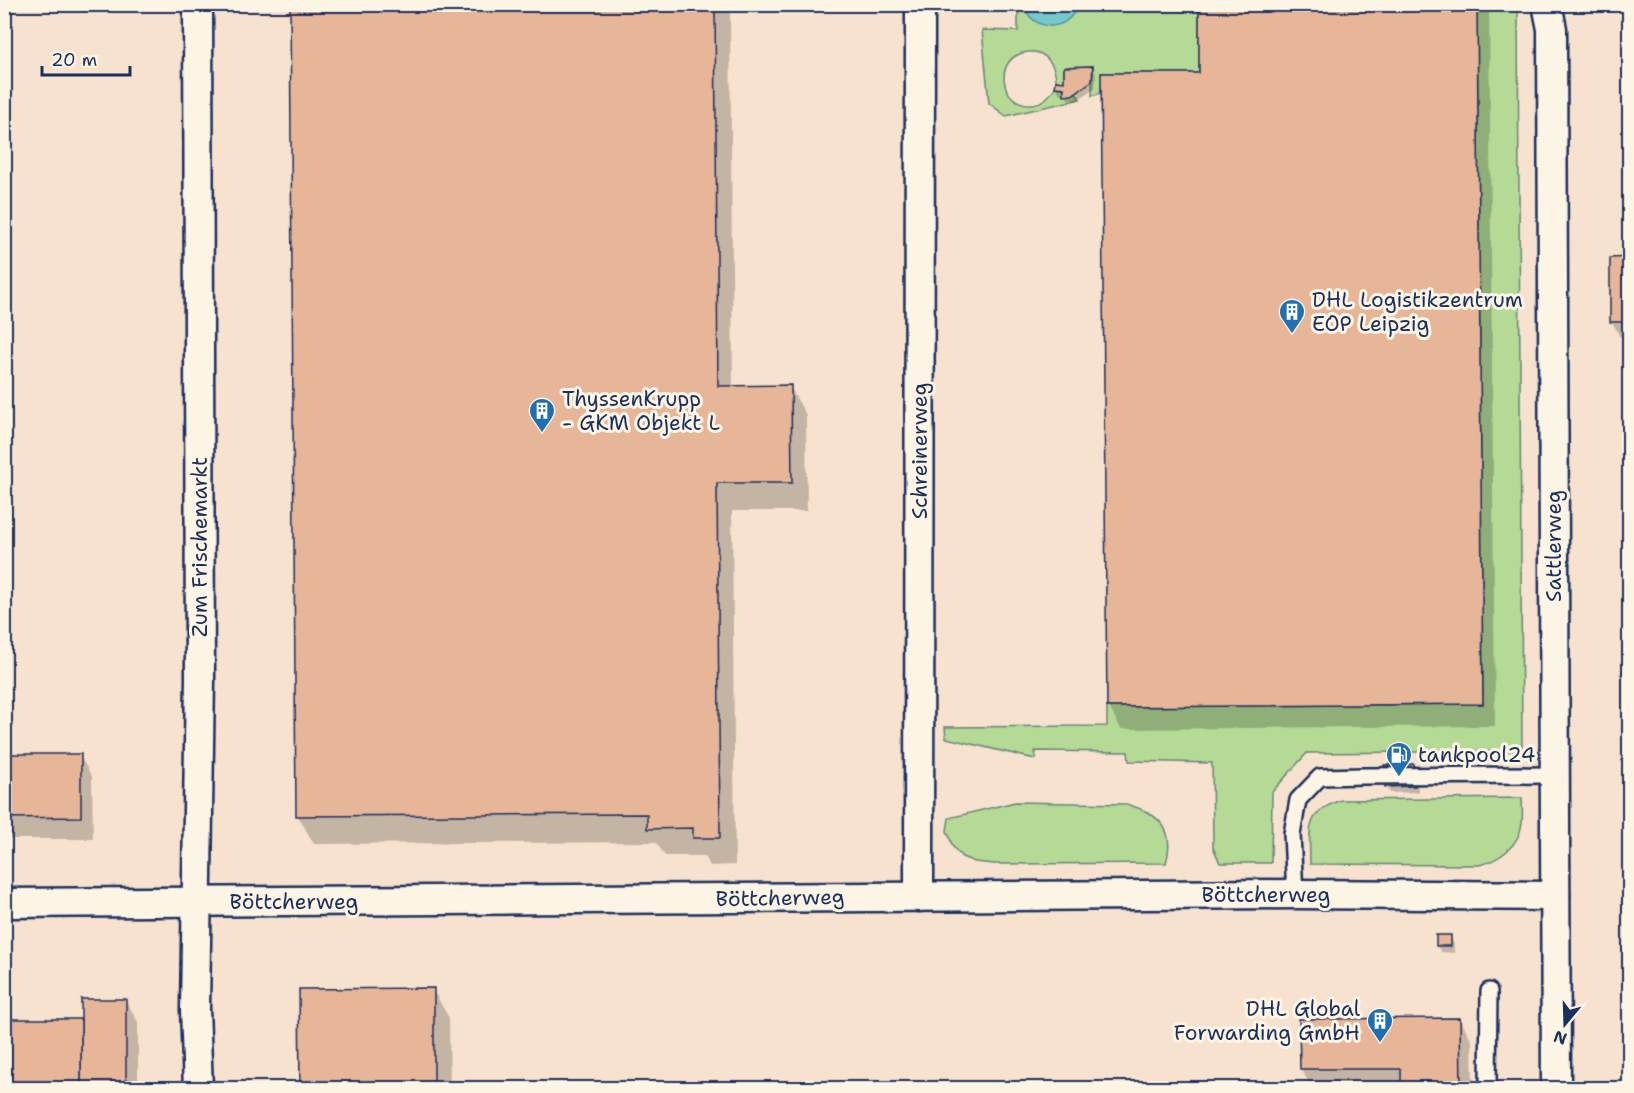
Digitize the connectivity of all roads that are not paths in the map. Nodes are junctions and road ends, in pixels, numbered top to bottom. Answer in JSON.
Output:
{"nodes":[{"id":1,"x":198,"y":4,"type":"edge"},
{"id":2,"x":920,"y":4,"type":"edge"},
{"id":3,"x":1547,"y":4,"type":"edge"},
{"id":4,"x":1554,"y":774,"type":"junction"},
{"id":5,"x":1295,"y":894,"type":"junction"},
{"id":6,"x":1555,"y":896,"type":"junction"},
{"id":7,"x":920,"y":897,"type":"junction"},
{"id":8,"x":4,"y":903,"type":"edge"},
{"id":9,"x":198,"y":903,"type":"junction"},
{"id":10,"x":1488,"y":991,"type":"dead end"},
{"id":11,"x":198,"y":1089,"type":"edge"},
{"id":12,"x":1488,"y":1089,"type":"edge"},
{"id":13,"x":1556,"y":1089,"type":"edge"}],
"edges":[{"from":1,"to":9,"type":"street","name":"Zum Frischemarkt"},
{"from":2,"to":7,"type":"street","name":"Schreinerweg"},
{"from":3,"to":4,"type":"street","name":"Sattlerweg"},
{"from":4,"to":5,"type":"lane"},
{"from":4,"to":6,"type":"street","name":"Sattlerweg"},
{"from":5,"to":6,"type":"street","name":"Böttcherweg"},
{"from":5,"to":7,"type":"street","name":"Böttcherweg"},
{"from":6,"to":13,"type":"street","name":"Sattlerweg"},
{"from":7,"to":9,"type":"street","name":"Böttcherweg"},
{"from":8,"to":9,"type":"street","name":"Böttcherweg"},
{"from":9,"to":11,"type":"street","name":"Zum Frischemarkt"},
{"from":10,"to":12,"type":"lane"}]}
